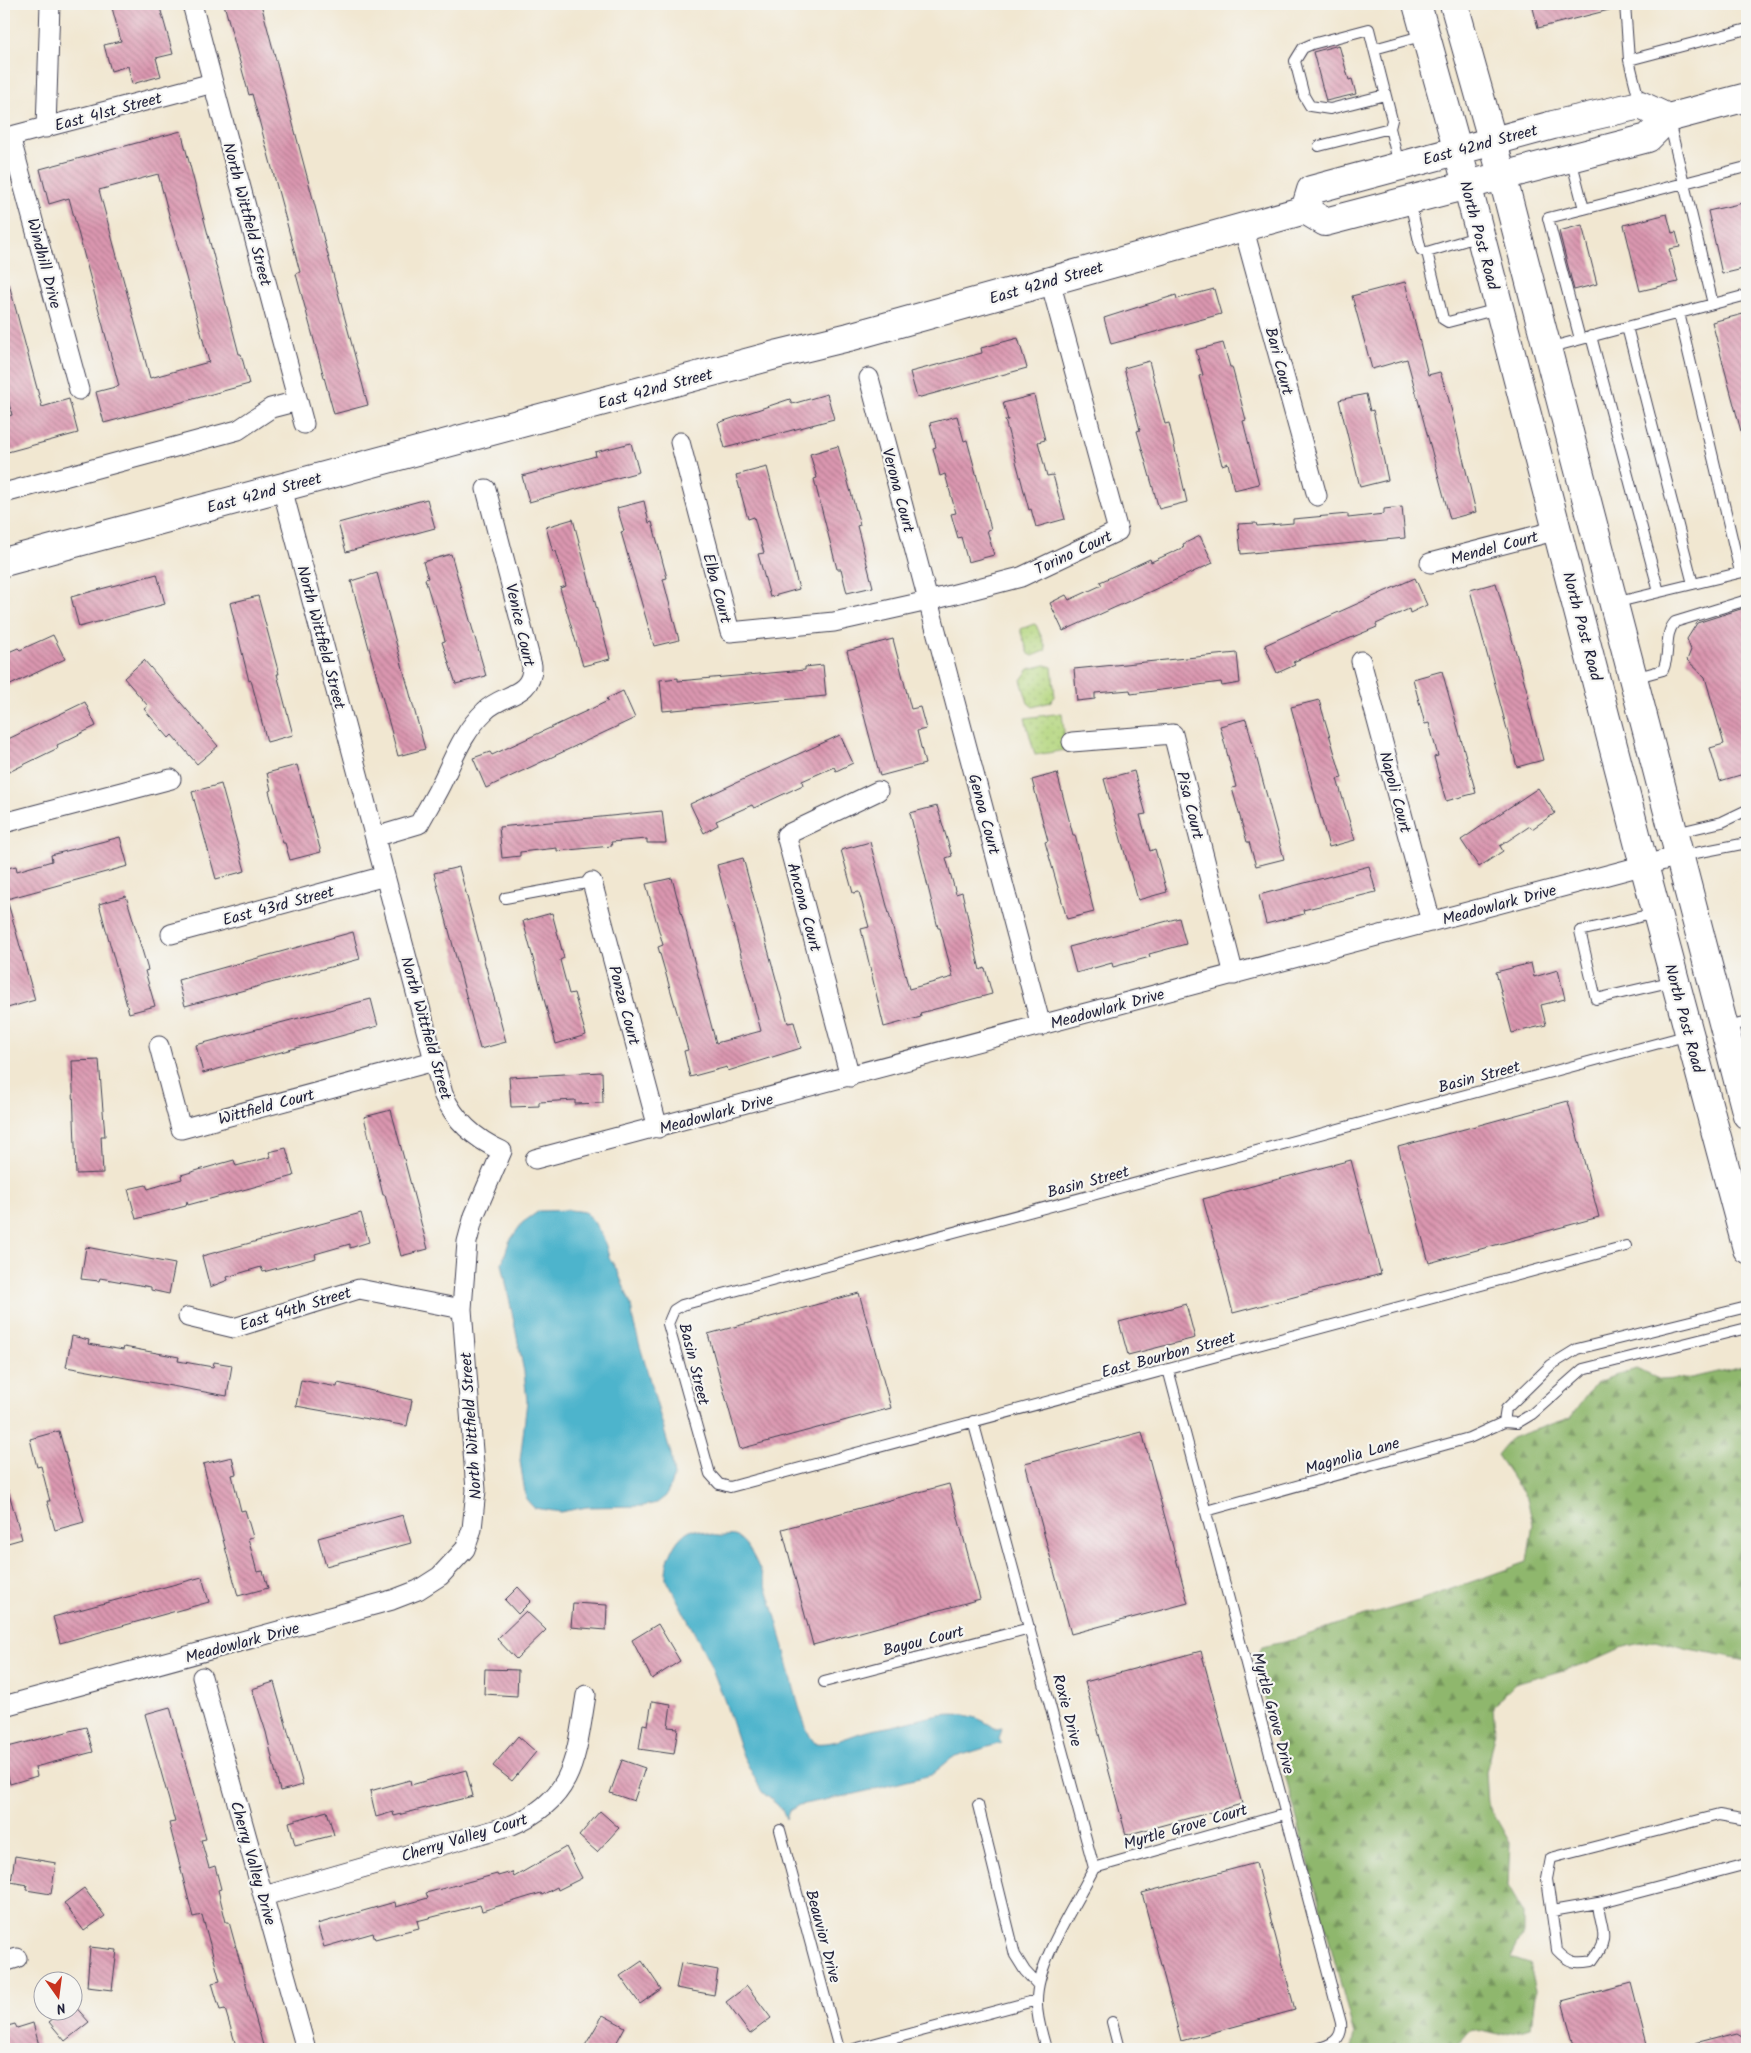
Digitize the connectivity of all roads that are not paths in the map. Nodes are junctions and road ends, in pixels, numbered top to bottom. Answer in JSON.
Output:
{"nodes":[{"id":1,"x":50,"y":4,"type":"edge"},
{"id":2,"x":192,"y":4,"type":"edge"},
{"id":3,"x":1418,"y":4,"type":"edge"},
{"id":4,"x":1454,"y":4,"type":"edge"},
{"id":5,"x":1628,"y":4,"type":"edge"},
{"id":6,"x":1747,"y":30,"type":"edge"},
{"id":7,"x":1426,"y":34,"type":"junction"},
{"id":8,"x":1374,"y":49,"type":"junction"},
{"id":9,"x":1629,"y":60,"type":"junction"},
{"id":10,"x":213,"y":83,"type":"junction"},
{"id":11,"x":1385,"y":95,"type":"junction"},
{"id":12,"x":1747,"y":97,"type":"edge"},
{"id":13,"x":1640,"y":105,"type":"junction"},
{"id":14,"x":1668,"y":118,"type":"junction"},
{"id":15,"x":46,"y":128,"type":"junction"},
{"id":16,"x":1390,"y":128,"type":"junction"},
{"id":17,"x":7,"y":137,"type":"edge"},
{"id":18,"x":1492,"y":141,"type":"junction"},
{"id":19,"x":1319,"y":146,"type":"dead end"},
{"id":20,"x":1457,"y":150,"type":"junction"},
{"id":21,"x":1570,"y":156,"type":"junction"},
{"id":22,"x":1399,"y":166,"type":"junction"},
{"id":23,"x":1746,"y":167,"type":"dead end"},
{"id":24,"x":1502,"y":175,"type":"junction"},
{"id":25,"x":1683,"y":182,"type":"junction"},
{"id":26,"x":1467,"y":184,"type":"junction"},
{"id":27,"x":1409,"y":200,"type":"junction"},
{"id":28,"x":1584,"y":208,"type":"junction"},
{"id":29,"x":1305,"y":210,"type":"junction"},
{"id":30,"x":1243,"y":226,"type":"junction"},
{"id":31,"x":1481,"y":236,"type":"junction"},
{"id":32,"x":1427,"y":252,"type":"junction"},
{"id":33,"x":1050,"y":281,"type":"junction"},
{"id":34,"x":1747,"y":295,"type":"edge"},
{"id":35,"x":1713,"y":304,"type":"junction"},
{"id":36,"x":1500,"y":309,"type":"junction"},
{"id":37,"x":1679,"y":313,"type":"junction"},
{"id":38,"x":1626,"y":327,"type":"junction"},
{"id":39,"x":1591,"y":336,"type":"junction"},
{"id":40,"x":1580,"y":339,"type":"junction"},
{"id":41,"x":1546,"y":349,"type":"junction"},
{"id":42,"x":869,"y":378,"type":"dead end"},
{"id":43,"x":80,"y":390,"type":"dead end"},
{"id":44,"x":298,"y":401,"type":"junction"},
{"id":45,"x":304,"y":424,"type":"dead end"},
{"id":46,"x":680,"y":442,"type":"dead end"},
{"id":47,"x":282,"y":488,"type":"junction"},
{"id":48,"x":486,"y":489,"type":"dead end"},
{"id":49,"x":4,"y":493,"type":"edge"},
{"id":50,"x":1317,"y":496,"type":"dead end"},
{"id":51,"x":1558,"y":530,"type":"junction"},
{"id":52,"x":4,"y":562,"type":"edge"},
{"id":53,"x":1430,"y":563,"type":"dead end"},
{"id":54,"x":1744,"y":572,"type":"edge"},
{"id":55,"x":1693,"y":584,"type":"junction"},
{"id":56,"x":1659,"y":592,"type":"junction"},
{"id":57,"x":1747,"y":600,"type":"edge"},
{"id":58,"x":928,"y":602,"type":"junction"},
{"id":59,"x":1613,"y":603,"type":"junction"},
{"id":60,"x":834,"y":622,"type":"joint"},
{"id":61,"x":1361,"y":661,"type":"dead end"},
{"id":62,"x":1633,"y":678,"type":"junction"},
{"id":63,"x":1072,"y":742,"type":"dead end"},
{"id":64,"x":171,"y":778,"type":"dead end"},
{"id":65,"x":878,"y":791,"type":"dead end"},
{"id":66,"x":1747,"y":810,"type":"edge"},
{"id":67,"x":4,"y":823,"type":"edge"},
{"id":68,"x":375,"y":837,"type":"junction"},
{"id":69,"x":1747,"y":843,"type":"edge"},
{"id":70,"x":1676,"y":845,"type":"junction"},
{"id":71,"x":1644,"y":865,"type":"junction"},
{"id":72,"x":385,"y":876,"type":"junction"},
{"id":73,"x":592,"y":882,"type":"joint"},
{"id":74,"x":505,"y":898,"type":"dead end"},
{"id":75,"x":1657,"y":913,"type":"junction"},
{"id":76,"x":1431,"y":922,"type":"junction"},
{"id":77,"x":172,"y":934,"type":"dead end"},
{"id":78,"x":1234,"y":975,"type":"junction"},
{"id":79,"x":1675,"y":981,"type":"junction"},
{"id":80,"x":1736,"y":1025,"type":"edge"},
{"id":81,"x":1041,"y":1026,"type":"junction"},
{"id":82,"x":1690,"y":1035,"type":"junction"},
{"id":83,"x":159,"y":1046,"type":"dead end"},
{"id":84,"x":434,"y":1061,"type":"junction"},
{"id":85,"x":850,"y":1077,"type":"junction"},
{"id":86,"x":1747,"y":1115,"type":"edge"},
{"id":87,"x":658,"y":1128,"type":"junction"},
{"id":88,"x":535,"y":1160,"type":"dead end"},
{"id":89,"x":1626,"y":1246,"type":"dead end"},
{"id":90,"x":1747,"y":1249,"type":"edge"},
{"id":91,"x":1747,"y":1307,"type":"edge"},
{"id":92,"x":462,"y":1309,"type":"junction"},
{"id":93,"x":188,"y":1317,"type":"dead end"},
{"id":94,"x":1747,"y":1328,"type":"edge"},
{"id":95,"x":1168,"y":1369,"type":"junction"},
{"id":96,"x":973,"y":1421,"type":"junction"},
{"id":97,"x":1504,"y":1422,"type":"junction"},
{"id":98,"x":719,"y":1484,"type":"joint"},
{"id":99,"x":1206,"y":1511,"type":"junction"},
{"id":100,"x":465,"y":1549,"type":"joint"},
{"id":101,"x":1030,"y":1628,"type":"junction"},
{"id":102,"x":202,"y":1677,"type":"dead end"},
{"id":103,"x":824,"y":1682,"type":"dead end"},
{"id":104,"x":586,"y":1695,"type":"dead end"},
{"id":105,"x":4,"y":1706,"type":"edge"},
{"id":106,"x":978,"y":1805,"type":"dead end"},
{"id":107,"x":1285,"y":1814,"type":"junction"},
{"id":108,"x":1747,"y":1820,"type":"edge"},
{"id":109,"x":780,"y":1830,"type":"dead end"},
{"id":110,"x":1747,"y":1864,"type":"edge"},
{"id":111,"x":1094,"y":1868,"type":"junction"},
{"id":112,"x":264,"y":1896,"type":"junction"},
{"id":113,"x":1598,"y":1903,"type":"junction"},
{"id":114,"x":1552,"y":1911,"type":"junction"},
{"id":115,"x":1038,"y":1985,"type":"junction"},
{"id":116,"x":1037,"y":2000,"type":"junction"},
{"id":117,"x":1112,"y":2022,"type":"dead end"},
{"id":118,"x":306,"y":2049,"type":"edge"},
{"id":119,"x":840,"y":2049,"type":"edge"},
{"id":120,"x":854,"y":2049,"type":"edge"},
{"id":121,"x":1046,"y":2049,"type":"edge"},
{"id":122,"x":1119,"y":2049,"type":"edge"},
{"id":123,"x":1316,"y":2049,"type":"edge"}],
"edges":[{"from":1,"to":15,"type":"street"},
{"from":2,"to":10,"type":"street","name":"North Wittfield Street"},
{"from":3,"to":7,"type":"main road","name":"North Post Road"},
{"from":4,"to":18,"type":"main road"},
{"from":5,"to":9,"type":"lane"},
{"from":6,"to":9,"type":"lane"},
{"from":7,"to":8,"type":"lane"},
{"from":7,"to":20,"type":"main road","name":"North Post Road"},
{"from":8,"to":11,"type":"lane"},
{"from":8,"to":11,"type":"lane"},
{"from":9,"to":13,"type":"lane"},
{"from":10,"to":15,"type":"street","name":"East 41st Street"},
{"from":10,"to":44,"type":"street","name":"North Wittfield Street"},
{"from":11,"to":16,"type":"lane"},
{"from":12,"to":14,"type":"main road"},
{"from":13,"to":14,"type":"main road"},
{"from":13,"to":18,"type":"main road","name":"East 42nd Street"},
{"from":14,"to":21,"type":"main road"},
{"from":14,"to":25,"type":"lane"},
{"from":15,"to":17,"type":"street","name":"East 41st Street"},
{"from":16,"to":19,"type":"lane"},
{"from":16,"to":22,"type":"lane"},
{"from":17,"to":43,"type":"street","name":"Windhill Drive"},
{"from":18,"to":20,"type":"main road","name":"East 42nd Street"},
{"from":18,"to":24,"type":"main road"},
{"from":20,"to":22,"type":"main road","name":"East 42nd Street"},
{"from":20,"to":26,"type":"main road","name":"North Post Road"},
{"from":21,"to":24,"type":"main road"},
{"from":21,"to":28,"type":"lane"},
{"from":22,"to":29,"type":"main road","name":"East 42nd Street"},
{"from":23,"to":25,"type":"lane"},
{"from":24,"to":26,"type":"main road"},
{"from":24,"to":41,"type":"main road"},
{"from":25,"to":28,"type":"lane"},
{"from":25,"to":35,"type":"lane"},
{"from":26,"to":27,"type":"main road"},
{"from":26,"to":31,"type":"main road","name":"North Post Road"},
{"from":27,"to":29,"type":"main road"},
{"from":27,"to":32,"type":"lane"},
{"from":28,"to":40,"type":"lane"},
{"from":29,"to":30,"type":"main road","name":"East 42nd Street"},
{"from":30,"to":33,"type":"main road","name":"East 42nd Street"},
{"from":30,"to":50,"type":"street","name":"Bari Court"},
{"from":31,"to":32,"type":"lane"},
{"from":31,"to":36,"type":"main road","name":"North Post Road"},
{"from":32,"to":36,"type":"lane"},
{"from":33,"to":47,"type":"main road","name":"East 42nd Street"},
{"from":33,"to":58,"type":"street","name":"Torino Court"},
{"from":34,"to":35,"type":"lane"},
{"from":35,"to":37,"type":"lane"},
{"from":36,"to":51,"type":"main road","name":"North Post Road"},
{"from":37,"to":38,"type":"lane"},
{"from":37,"to":54,"type":"lane"},
{"from":38,"to":39,"type":"lane"},
{"from":38,"to":55,"type":"lane"},
{"from":39,"to":40,"type":"lane"},
{"from":39,"to":56,"type":"lane"},
{"from":40,"to":41,"type":"lane"},
{"from":41,"to":59,"type":"main road"},
{"from":42,"to":58,"type":"street","name":"Verona Court"},
{"from":44,"to":45,"type":"street","name":"North Wittfield Street"},
{"from":44,"to":49,"type":"street"},
{"from":46,"to":60,"type":"street","name":"Elba Court"},
{"from":47,"to":52,"type":"main road","name":"East 42nd Street"},
{"from":47,"to":68,"type":"street","name":"North Wittfield Street"},
{"from":48,"to":68,"type":"street","name":"Venice Court"},
{"from":51,"to":53,"type":"street","name":"Mendel Court"},
{"from":51,"to":71,"type":"main road","name":"North Post Road"},
{"from":54,"to":55,"type":"lane"},
{"from":55,"to":56,"type":"lane"},
{"from":56,"to":59,"type":"lane"},
{"from":57,"to":62,"type":"lane"},
{"from":58,"to":60,"type":"street","name":"Torino Court"},
{"from":58,"to":81,"type":"street","name":"Genoa Court"},
{"from":59,"to":62,"type":"main road"},
{"from":61,"to":76,"type":"street","name":"Napoli Court"},
{"from":62,"to":70,"type":"main road"},
{"from":63,"to":78,"type":"street","name":"Pisa Court"},
{"from":64,"to":67,"type":"street"},
{"from":65,"to":85,"type":"street","name":"Ancona Court"},
{"from":66,"to":70,"type":"lane"},
{"from":68,"to":72,"type":"street","name":"North Wittfield Street"},
{"from":69,"to":70,"type":"lane"},
{"from":70,"to":71,"type":"street","name":"Meadowlark Drive"},
{"from":70,"to":80,"type":"main road"},
{"from":71,"to":75,"type":"main road","name":"North Post Road"},
{"from":71,"to":76,"type":"street","name":"Meadowlark Drive"},
{"from":72,"to":77,"type":"street","name":"East 43rd Street"},
{"from":72,"to":84,"type":"street","name":"North Wittfield Street"},
{"from":73,"to":74,"type":"lane"},
{"from":73,"to":87,"type":"street","name":"Ponza Court"},
{"from":75,"to":79,"type":"main road","name":"North Post Road"},
{"from":75,"to":79,"type":"lane"},
{"from":76,"to":78,"type":"street","name":"Meadowlark Drive"},
{"from":78,"to":81,"type":"street","name":"Meadowlark Drive"},
{"from":79,"to":82,"type":"main road","name":"North Post Road"},
{"from":80,"to":86,"type":"main road"},
{"from":81,"to":85,"type":"street","name":"Meadowlark Drive"},
{"from":82,"to":90,"type":"main road","name":"North Post Road"},
{"from":82,"to":98,"type":"lane","name":"Basin Street"},
{"from":83,"to":84,"type":"street","name":"Wittfield Court"},
{"from":84,"to":92,"type":"street","name":"North Wittfield Street"},
{"from":85,"to":87,"type":"street","name":"Meadowlark Drive"},
{"from":87,"to":88,"type":"street","name":"Meadowlark Drive"},
{"from":89,"to":95,"type":"lane","name":"East Bourbon Street"},
{"from":91,"to":97,"type":"lane"},
{"from":92,"to":93,"type":"street","name":"East 44th Street"},
{"from":92,"to":100,"type":"street","name":"North Wittfield Street"},
{"from":94,"to":97,"type":"lane","name":"Magnolia Lane"},
{"from":95,"to":96,"type":"lane","name":"East Bourbon Street"},
{"from":95,"to":99,"type":"lane","name":"Myrtle Grove Drive"},
{"from":96,"to":98,"type":"lane","name":"East Bourbon Street"},
{"from":96,"to":101,"type":"lane","name":"Roxie Drive"},
{"from":97,"to":99,"type":"lane","name":"Magnolia Lane"},
{"from":99,"to":107,"type":"lane","name":"Myrtle Grove Drive"},
{"from":100,"to":105,"type":"street","name":"Meadowlark Drive"},
{"from":101,"to":103,"type":"lane","name":"Bayou Court"},
{"from":101,"to":111,"type":"lane","name":"Roxie Drive"},
{"from":102,"to":112,"type":"street","name":"Cherry Valley Drive"},
{"from":104,"to":112,"type":"street","name":"Cherry Valley Court"},
{"from":106,"to":115,"type":"lane"},
{"from":107,"to":111,"type":"lane","name":"Myrtle Grove Court"},
{"from":107,"to":123,"type":"lane","name":"Myrtle Grove Drive"},
{"from":108,"to":114,"type":"lane"},
{"from":109,"to":119,"type":"lane","name":"Beauvior Drive"},
{"from":110,"to":113,"type":"lane"},
{"from":111,"to":115,"type":"lane"},
{"from":112,"to":118,"type":"street","name":"Cherry Valley Drive"},
{"from":113,"to":114,"type":"lane"},
{"from":113,"to":114,"type":"lane"},
{"from":115,"to":116,"type":"lane"},
{"from":116,"to":120,"type":"lane"},
{"from":116,"to":121,"type":"lane"},
{"from":117,"to":122,"type":"lane"}]}
